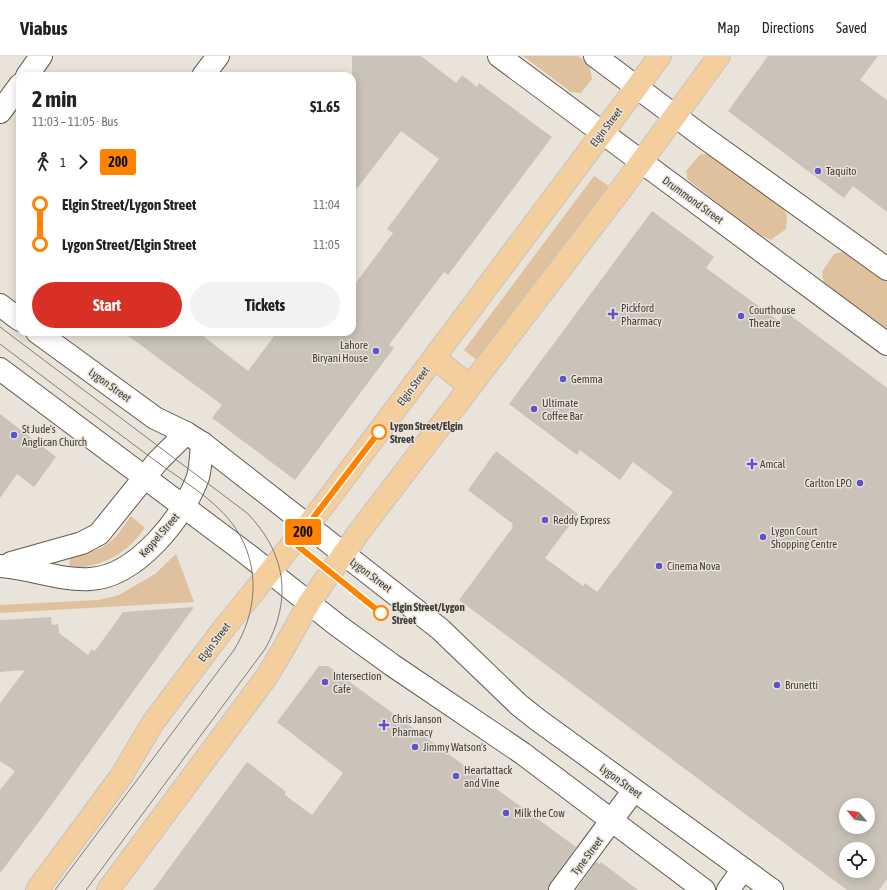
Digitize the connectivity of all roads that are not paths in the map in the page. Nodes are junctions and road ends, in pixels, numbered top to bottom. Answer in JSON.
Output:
{"nodes":[{"id":1,"x":41,"y":56,"type":"edge"},
{"id":2,"x":218,"y":56,"type":"edge"},
{"id":3,"x":499,"y":56,"type":"edge"},
{"id":4,"x":595,"y":56,"type":"edge"},
{"id":5,"x":660,"y":56,"type":"edge"},
{"id":6,"x":719,"y":56,"type":"edge"},
{"id":7,"x":30,"y":72,"type":"edge"},
{"id":8,"x":206,"y":72,"type":"edge"},
{"id":9,"x":636,"y":87,"type":"junction"},
{"id":10,"x":16,"y":90,"type":"edge"},
{"id":11,"x":0,"y":112,"type":"edge"},
{"id":12,"x":675,"y":115,"type":"junction"},
{"id":13,"x":602,"y":133,"type":"junction"},
{"id":14,"x":641,"y":162,"type":"junction"},
{"id":15,"x":887,"y":270,"type":"edge"},
{"id":16,"x":0,"y":305,"type":"edge"},
{"id":17,"x":16,"y":317,"type":"edge"},
{"id":18,"x":42,"y":336,"type":"edge"},
{"id":19,"x":887,"y":344,"type":"edge"},
{"id":20,"x":434,"y":358,"type":"junction"},
{"id":21,"x":0,"y":369,"type":"edge"},
{"id":22,"x":470,"y":386,"type":"junction"},
{"id":23,"x":194,"y":438,"type":"junction"},
{"id":24,"x":144,"y":477,"type":"junction"},
{"id":25,"x":183,"y":506,"type":"junction"},
{"id":26,"x":308,"y":526,"type":"junction"},
{"id":27,"x":342,"y":554,"type":"junction"},
{"id":28,"x":0,"y":566,"type":"edge"},
{"id":29,"x":270,"y":572,"type":"junction"},
{"id":30,"x":309,"y":603,"type":"junction"},
{"id":31,"x":634,"y":790,"type":"junction"},
{"id":32,"x":612,"y":821,"type":"junction"},
{"id":33,"x":743,"y":869,"type":"junction"},
{"id":34,"x":37,"y":890,"type":"edge"},
{"id":35,"x":108,"y":890,"type":"edge"},
{"id":36,"x":560,"y":890,"type":"edge"},
{"id":37,"x":704,"y":890,"type":"edge"},
{"id":38,"x":728,"y":890,"type":"edge"},
{"id":39,"x":772,"y":890,"type":"edge"}],
"edges":[{"from":1,"to":7,"type":"street"},
{"from":2,"to":8,"type":"street"},
{"from":3,"to":13,"type":"street","name":"Drummond Street"},
{"from":4,"to":9,"type":"street"},
{"from":5,"to":9,"type":"main road","name":"Elgin Street"},
{"from":6,"to":12,"type":"main road"},
{"from":9,"to":12,"type":"street"},
{"from":9,"to":13,"type":"main road","name":"Elgin Street"},
{"from":10,"to":11,"type":"street"},
{"from":12,"to":14,"type":"main road"},
{"from":12,"to":15,"type":"street"},
{"from":13,"to":14,"type":"street","name":"Drummond Street"},
{"from":13,"to":20,"type":"main road","name":"Elgin Street"},
{"from":14,"to":19,"type":"street","name":"Drummond Street"},
{"from":14,"to":22,"type":"main road"},
{"from":16,"to":17,"type":"street"},
{"from":18,"to":23,"type":"street","name":"Lygon Street"},
{"from":20,"to":22,"type":"main road"},
{"from":20,"to":26,"type":"main road","name":"Elgin Street"},
{"from":21,"to":24,"type":"street"},
{"from":22,"to":27,"type":"main road"},
{"from":23,"to":24,"type":"street","name":"Keppel Street"},
{"from":23,"to":25,"type":"street","name":"Keppel Street"},
{"from":23,"to":26,"type":"street","name":"Lygon Street"},
{"from":24,"to":25,"type":"street"},
{"from":24,"to":28,"type":"street","name":"Keppel Street"},
{"from":25,"to":28,"type":"street","name":"Keppel Street"},
{"from":25,"to":29,"type":"street"},
{"from":26,"to":27,"type":"street","name":"Lygon Street"},
{"from":26,"to":29,"type":"main road","name":"Elgin Street"},
{"from":27,"to":30,"type":"main road"},
{"from":27,"to":31,"type":"street","name":"Lygon Street"},
{"from":29,"to":30,"type":"street"},
{"from":29,"to":34,"type":"main road","name":"Elgin Street"},
{"from":30,"to":32,"type":"street"},
{"from":30,"to":35,"type":"main road"},
{"from":31,"to":32,"type":"street","name":"Tyne Street"},
{"from":31,"to":33,"type":"street","name":"Lygon Street"},
{"from":32,"to":36,"type":"street","name":"Tyne Street"},
{"from":32,"to":37,"type":"street"},
{"from":33,"to":38,"type":"street"},
{"from":33,"to":39,"type":"street","name":"Lygon Street"}]}
